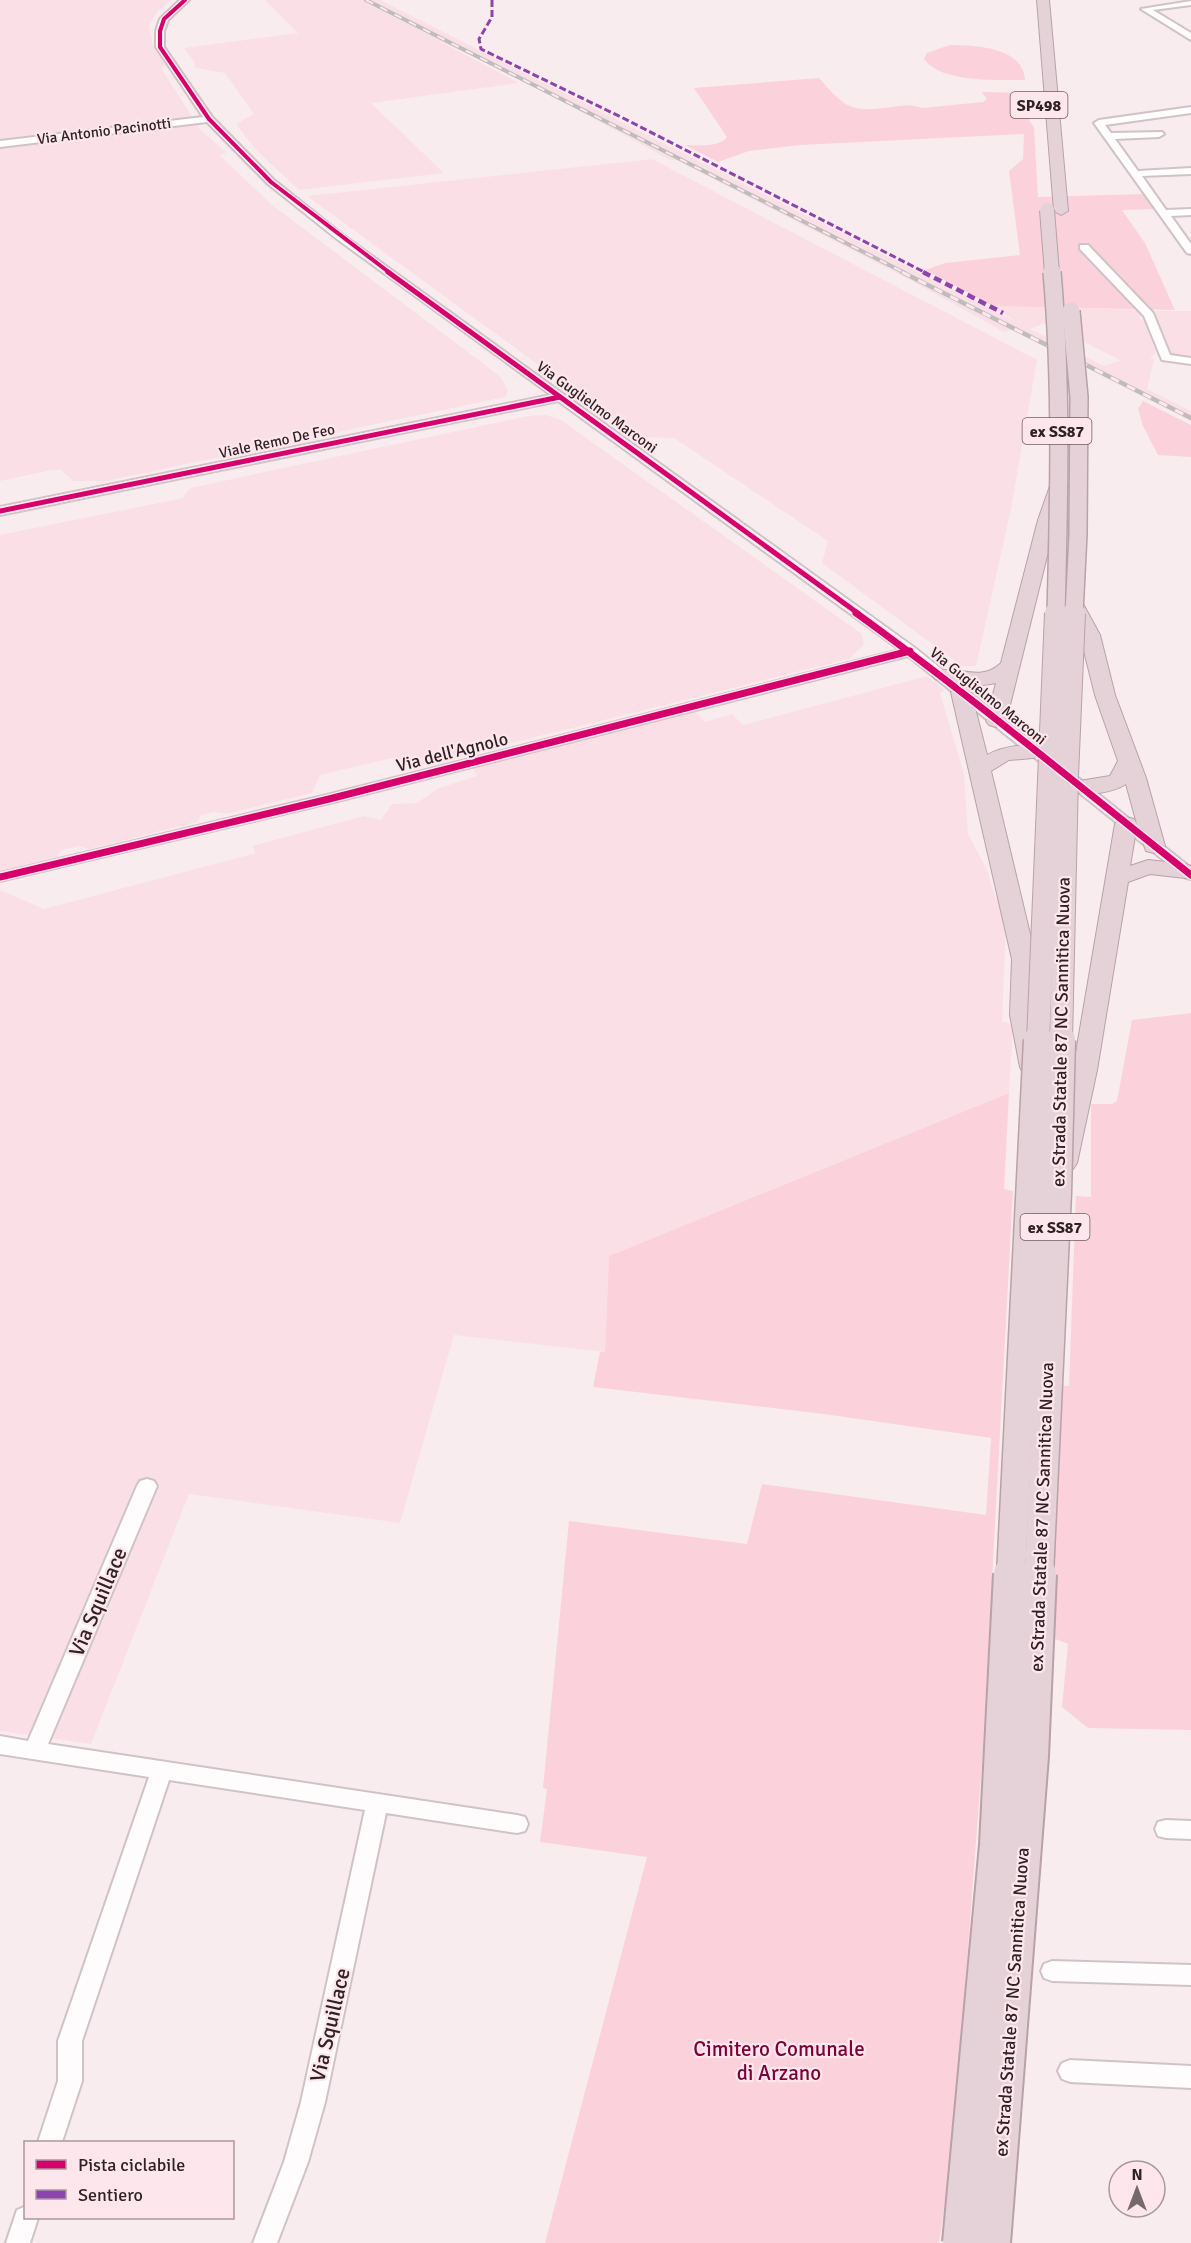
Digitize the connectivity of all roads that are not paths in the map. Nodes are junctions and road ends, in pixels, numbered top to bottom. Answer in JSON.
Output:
{"nodes":[{"id":1,"x":185,"y":0,"type":"edge"},
{"id":2,"x":1032,"y":0,"type":"edge"},
{"id":3,"x":1043,"y":0,"type":"edge"},
{"id":4,"x":1191,"y":3,"type":"edge"},
{"id":5,"x":1191,"y":37,"type":"edge"},
{"id":6,"x":1191,"y":110,"type":"edge"},
{"id":7,"x":209,"y":118,"type":"junction"},
{"id":8,"x":1159,"y":134,"type":"dead end"},
{"id":9,"x":1109,"y":136,"type":"junction"},
{"id":10,"x":0,"y":144,"type":"edge"},
{"id":11,"x":1191,"y":171,"type":"edge"},
{"id":12,"x":1135,"y":174,"type":"junction"},
{"id":13,"x":1054,"y":210,"type":"junction"},
{"id":14,"x":1191,"y":212,"type":"edge"},
{"id":15,"x":1163,"y":213,"type":"junction"},
{"id":16,"x":1084,"y":247,"type":"dead end"},
{"id":17,"x":1191,"y":251,"type":"edge"},
{"id":18,"x":1191,"y":361,"type":"edge"},
{"id":19,"x":560,"y":397,"type":"junction"},
{"id":20,"x":1059,"y":486,"type":"junction"},
{"id":21,"x":0,"y":511,"type":"edge"},
{"id":22,"x":1075,"y":606,"type":"junction"},
{"id":23,"x":910,"y":651,"type":"junction"},
{"id":24,"x":1011,"y":664,"type":"junction"},
{"id":25,"x":942,"y":675,"type":"junction"},
{"id":26,"x":962,"y":692,"type":"junction"},
{"id":27,"x":996,"y":721,"type":"junction"},
{"id":28,"x":1036,"y":752,"type":"junction"},
{"id":29,"x":1129,"y":761,"type":"junction"},
{"id":30,"x":981,"y":768,"type":"junction"},
{"id":31,"x":1087,"y":792,"type":"junction"},
{"id":32,"x":1126,"y":824,"type":"junction"},
{"id":33,"x":1154,"y":846,"type":"junction"},
{"id":34,"x":1186,"y":868,"type":"edge"},
{"id":35,"x":0,"y":877,"type":"edge"},
{"id":36,"x":1117,"y":878,"type":"junction"},
{"id":37,"x":1035,"y":1085,"type":"junction"},
{"id":38,"x":1057,"y":1193,"type":"junction"},
{"id":39,"x":147,"y":1486,"type":"dead end"},
{"id":40,"x":0,"y":1745,"type":"edge"},
{"id":41,"x":35,"y":1750,"type":"junction"},
{"id":42,"x":162,"y":1769,"type":"junction"},
{"id":43,"x":378,"y":1802,"type":"junction"},
{"id":44,"x":517,"y":1824,"type":"dead end"},
{"id":45,"x":1166,"y":1829,"type":"dead end"},
{"id":46,"x":1191,"y":1830,"type":"edge"},
{"id":47,"x":1052,"y":1971,"type":"dead end"},
{"id":48,"x":1191,"y":1975,"type":"edge"},
{"id":49,"x":1070,"y":2071,"type":"dead end"},
{"id":50,"x":1191,"y":2078,"type":"edge"},
{"id":51,"x":50,"y":2141,"type":"edge"},
{"id":52,"x":25,"y":2219,"type":"edge"},
{"id":53,"x":18,"y":2243,"type":"edge"},
{"id":54,"x":265,"y":2243,"type":"edge"},
{"id":55,"x":960,"y":2243,"type":"edge"},
{"id":56,"x":993,"y":2243,"type":"edge"}],
"edges":[{"from":1,"to":7,"type":"street","name":"Via Guglielmo Marconi"},
{"from":2,"to":13,"type":"highway","name":"ex Strada Statale 87 NC Sannitica Nuova","number":"SP498"},
{"from":3,"to":13,"type":"highway","name":"ex Strada Statale 87 NC Sannitica Nuova","number":"ex SS87"},
{"from":4,"to":5,"type":"street"},
{"from":6,"to":9,"type":"street"},
{"from":7,"to":10,"type":"street","name":"Via Antonio Pacinotti"},
{"from":7,"to":19,"type":"street","name":"Via Guglielmo Marconi"},
{"from":8,"to":9,"type":"street"},
{"from":9,"to":12,"type":"street"},
{"from":11,"to":12,"type":"street"},
{"from":12,"to":15,"type":"street"},
{"from":13,"to":20,"type":"highway","name":"ex Strada Statale 87 NC Sannitica Nuova","number":"ex SS87","bridge":true},
{"from":13,"to":22,"type":"highway","name":"ex Strada Statale 87 NC Sannitica Nuova","number":"ex SS87","bridge":true},
{"from":14,"to":15,"type":"street"},
{"from":15,"to":17,"type":"street"},
{"from":16,"to":18,"type":"street"},
{"from":19,"to":21,"type":"street","name":"Viale Remo De Feo"},
{"from":19,"to":23,"type":"street","name":"Via Guglielmo Marconi"},
{"from":20,"to":24,"type":"highway"},
{"from":20,"to":37,"type":"highway","name":"ex Strada Statale 87 NC Sannitica Nuova","number":"ex SS87","bridge":true},
{"from":22,"to":29,"type":"highway"},
{"from":22,"to":38,"type":"highway","name":"ex Strada Statale 87 NC Sannitica Nuova","number":"ex SS87","bridge":true},
{"from":23,"to":25,"type":"street","name":"Via Guglielmo Marconi"},
{"from":23,"to":35,"type":"street","name":"Via dell'Agnolo"},
{"from":24,"to":25,"type":"highway"},
{"from":24,"to":27,"type":"highway"},
{"from":25,"to":26,"type":"street","name":"Via Guglielmo Marconi"},
{"from":26,"to":27,"type":"street","name":"Via Guglielmo Marconi"},
{"from":26,"to":30,"type":"highway"},
{"from":27,"to":28,"type":"street","name":"Via Guglielmo Marconi"},
{"from":28,"to":30,"type":"highway"},
{"from":28,"to":31,"type":"street","name":"Via Guglielmo Marconi"},
{"from":29,"to":31,"type":"highway"},
{"from":29,"to":33,"type":"highway"},
{"from":30,"to":37,"type":"highway","bridge":true},
{"from":31,"to":32,"type":"street","name":"Via Guglielmo Marconi"},
{"from":32,"to":33,"type":"street","name":"Via Guglielmo Marconi"},
{"from":32,"to":36,"type":"highway"},
{"from":33,"to":34,"type":"street","name":"Via Guglielmo Marconi"},
{"from":34,"to":36,"type":"highway"},
{"from":36,"to":38,"type":"highway","bridge":true},
{"from":37,"to":55,"type":"highway","name":"ex Strada Statale 87 NC Sannitica Nuova","number":"ex SS87","bridge":true},
{"from":38,"to":56,"type":"highway","name":"ex Strada Statale 87 NC Sannitica Nuova","number":"ex SS87","bridge":true},
{"from":39,"to":41,"type":"street","name":"Via Squillace"},
{"from":40,"to":41,"type":"street"},
{"from":41,"to":42,"type":"street"},
{"from":42,"to":43,"type":"street"},
{"from":42,"to":51,"type":"street"},
{"from":43,"to":44,"type":"street"},
{"from":43,"to":54,"type":"street","name":"Via Squillace"},
{"from":45,"to":46,"type":"street"},
{"from":47,"to":48,"type":"street"},
{"from":49,"to":50,"type":"street"},
{"from":52,"to":53,"type":"street"}]}
